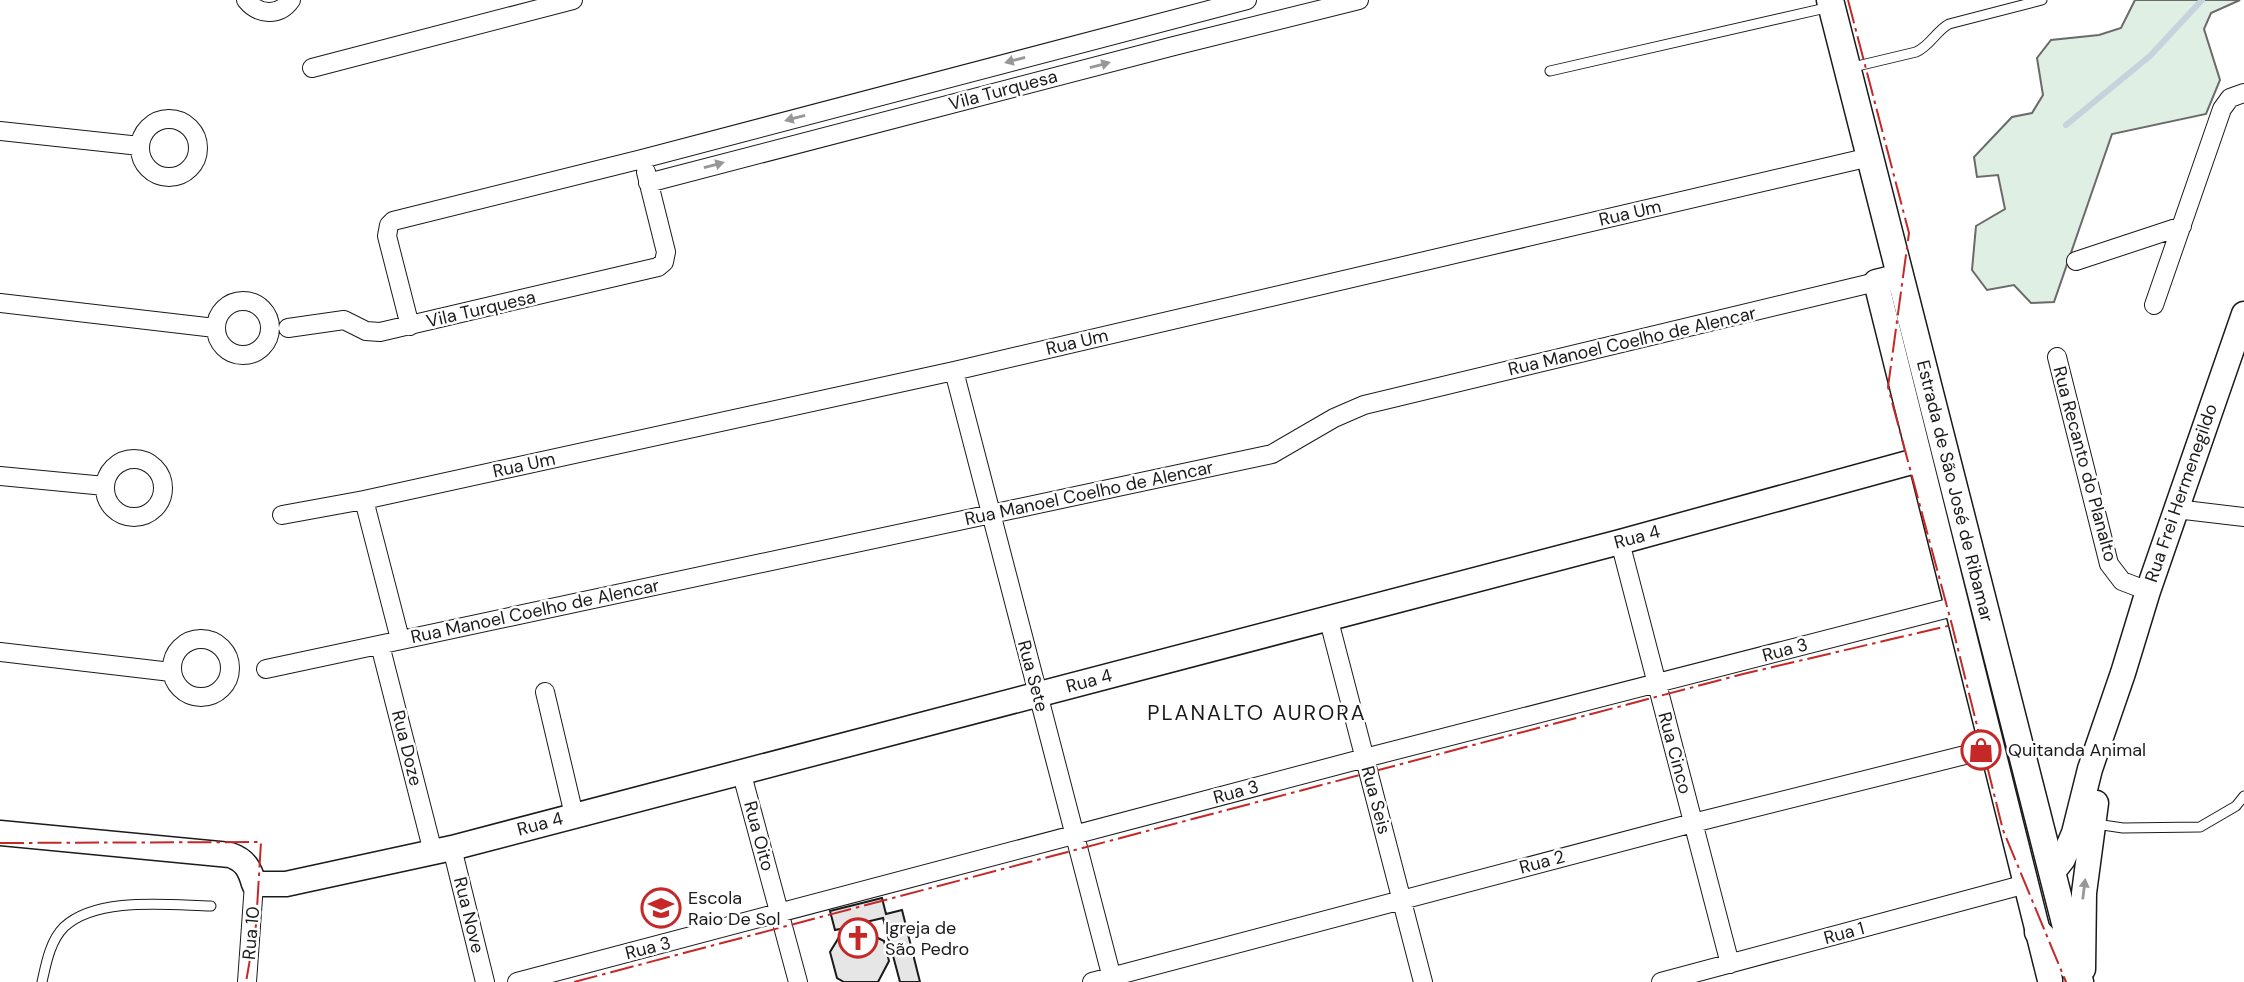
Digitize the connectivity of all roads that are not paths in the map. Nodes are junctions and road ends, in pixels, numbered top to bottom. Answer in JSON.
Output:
{"nodes":[{"id":1,"x":246,"y":0,"type":"edge"},
{"id":2,"x":291,"y":0,"type":"edge"},
{"id":3,"x":573,"y":0,"type":"edge"},
{"id":4,"x":1247,"y":0,"type":"edge"},
{"id":5,"x":1359,"y":0,"type":"edge"},
{"id":6,"x":2042,"y":0,"type":"edge"},
{"id":7,"x":1831,"y":4,"type":"edge"},
{"id":8,"x":1168,"y":20,"type":"junction"},
{"id":9,"x":1174,"y":46,"type":"junction"},
{"id":10,"x":312,"y":68,"type":"dead end"},
{"id":11,"x":1848,"y":69,"type":"junction"},
{"id":12,"x":1550,"y":71,"type":"dead end"},
{"id":13,"x":2244,"y":93,"type":"edge"},
{"id":14,"x":861,"y":101,"type":"junction"},
{"id":15,"x":869,"y":125,"type":"junction"},
{"id":16,"x":0,"y":131,"type":"edge"},
{"id":17,"x":140,"y":146,"type":"dead end"},
{"id":18,"x":1870,"y":157,"type":"junction"},
{"id":19,"x":642,"y":159,"type":"junction"},
{"id":20,"x":648,"y":183,"type":"junction"},
{"id":21,"x":2182,"y":226,"type":"junction"},
{"id":22,"x":2076,"y":261,"type":"dead end"},
{"id":23,"x":1888,"y":279,"type":"junction"},
{"id":24,"x":0,"y":303,"type":"edge"},
{"id":25,"x":2154,"y":305,"type":"dead end"},
{"id":26,"x":2244,"y":314,"type":"edge"},
{"id":27,"x":410,"y":326,"type":"junction"},
{"id":28,"x":215,"y":328,"type":"dead end"},
{"id":29,"x":288,"y":328,"type":"dead end"},
{"id":30,"x":2057,"y":357,"type":"dead end"},
{"id":31,"x":2236,"y":361,"type":"edge"},
{"id":32,"x":954,"y":371,"type":"junction"},
{"id":33,"x":1919,"y":460,"type":"junction"},
{"id":34,"x":0,"y":476,"type":"edge"},
{"id":35,"x":105,"y":486,"type":"dead end"},
{"id":36,"x":364,"y":500,"type":"junction"},
{"id":37,"x":2176,"y":509,"type":"junction"},
{"id":38,"x":991,"y":514,"type":"junction"},
{"id":39,"x":282,"y":515,"type":"dead end"},
{"id":40,"x":2244,"y":517,"type":"edge"},
{"id":41,"x":1620,"y":542,"type":"junction"},
{"id":42,"x":2148,"y":591,"type":"junction"},
{"id":43,"x":1956,"y":606,"type":"junction"},
{"id":44,"x":1328,"y":617,"type":"junction"},
{"id":45,"x":400,"y":639,"type":"junction"},
{"id":46,"x":380,"y":645,"type":"junction"},
{"id":47,"x":0,"y":652,"type":"edge"},
{"id":48,"x":266,"y":669,"type":"dead end"},
{"id":49,"x":172,"y":672,"type":"dead end"},
{"id":50,"x":2123,"y":673,"type":"junction"},
{"id":51,"x":1657,"y":684,"type":"junction"},
{"id":52,"x":545,"y":692,"type":"dead end"},
{"id":53,"x":1038,"y":695,"type":"junction"},
{"id":54,"x":1993,"y":748,"type":"junction"},
{"id":55,"x":1365,"y":758,"type":"junction"},
{"id":56,"x":741,"y":771,"type":"junction"},
{"id":57,"x":2244,"y":796,"type":"edge"},
{"id":58,"x":574,"y":815,"type":"junction"},
{"id":59,"x":1693,"y":823,"type":"junction"},
{"id":60,"x":2093,"y":824,"type":"junction"},
{"id":61,"x":0,"y":833,"type":"edge"},
{"id":62,"x":1075,"y":835,"type":"junction"},
{"id":63,"x":442,"y":850,"type":"junction"},
{"id":64,"x":2052,"y":873,"type":"junction"},
{"id":65,"x":254,"y":884,"type":"junction"},
{"id":66,"x":2026,"y":884,"type":"junction"},
{"id":67,"x":1401,"y":899,"type":"junction"},
{"id":68,"x":211,"y":906,"type":"dead end"},
{"id":69,"x":780,"y":914,"type":"junction"},
{"id":70,"x":2038,"y":932,"type":"junction"},
{"id":71,"x":1730,"y":964,"type":"junction"},
{"id":72,"x":2080,"y":979,"type":"edge"},
{"id":73,"x":1112,"y":980,"type":"edge"},
{"id":74,"x":2048,"y":981,"type":"edge"},
{"id":75,"x":42,"y":982,"type":"edge"},
{"id":76,"x":247,"y":982,"type":"edge"},
{"id":77,"x":485,"y":982,"type":"edge"},
{"id":78,"x":517,"y":982,"type":"edge"},
{"id":79,"x":798,"y":982,"type":"edge"},
{"id":80,"x":1092,"y":982,"type":"edge"},
{"id":81,"x":1423,"y":982,"type":"edge"},
{"id":82,"x":1661,"y":982,"type":"edge"}],
"edges":[{"from":1,"to":2,"type":"street"},
{"from":3,"to":10,"type":"street"},
{"from":4,"to":8,"type":"street","name":"Vila Turquesa"},
{"from":5,"to":9,"type":"street","name":"Vila Turquesa"},
{"from":6,"to":11,"type":"lane"},
{"from":7,"to":11,"type":"main road","name":"Estrada de São José de Ribamar"},
{"from":7,"to":12,"type":"lane"},
{"from":8,"to":9,"type":"street"},
{"from":8,"to":14,"type":"street","name":"Vila Turquesa","one_way":true},
{"from":15,"to":9,"type":"street","name":"Vila Turquesa","one_way":true},
{"from":11,"to":18,"type":"main road","name":"Estrada de São José de Ribamar"},
{"from":13,"to":21,"type":"street"},
{"from":14,"to":15,"type":"street"},
{"from":14,"to":19,"type":"street","name":"Vila Turquesa","one_way":true},
{"from":20,"to":15,"type":"street","name":"Vila Turquesa","one_way":true},
{"from":16,"to":17,"type":"street"},
{"from":18,"to":23,"type":"main road","name":"Estrada de São José de Ribamar"},
{"from":18,"to":32,"type":"street","name":"Rua Um"},
{"from":19,"to":20,"type":"street","name":"Vila Turquesa"},
{"from":19,"to":27,"type":"street","name":"Vila Turquesa"},
{"from":20,"to":27,"type":"street","name":"Vila Turquesa"},
{"from":21,"to":22,"type":"street"},
{"from":21,"to":25,"type":"street"},
{"from":23,"to":33,"type":"street","name":"Estrada de São José de Ribamar"},
{"from":23,"to":38,"type":"street","name":"Rua Manoel Coelho de Alencar"},
{"from":23,"to":64,"type":"main road","name":"Estrada de São José de Ribamar"},
{"from":24,"to":28,"type":"street"},
{"from":26,"to":31,"type":"street","name":"Rua Frei Hermenegildo"},
{"from":27,"to":29,"type":"street"},
{"from":30,"to":42,"type":"street","name":"Rua Recanto do Planalto"},
{"from":31,"to":37,"type":"street","name":"Rua Frei Hermenegildo"},
{"from":32,"to":36,"type":"street","name":"Rua Um"},
{"from":32,"to":38,"type":"street","name":"Rua Sete"},
{"from":33,"to":41,"type":"street","name":"Rua 4"},
{"from":33,"to":43,"type":"street","name":"Estrada de São José de Ribamar"},
{"from":34,"to":35,"type":"street"},
{"from":36,"to":39,"type":"street","name":"Rua Um"},
{"from":36,"to":45,"type":"street"},
{"from":37,"to":40,"type":"street"},
{"from":37,"to":42,"type":"street","name":"Rua Frei Hermenegildo"},
{"from":38,"to":45,"type":"street","name":"Rua Manoel Coelho de Alencar"},
{"from":38,"to":53,"type":"street","name":"Rua Sete"},
{"from":41,"to":44,"type":"street","name":"Rua 4"},
{"from":41,"to":51,"type":"street","name":"Rua Cinco"},
{"from":42,"to":50,"type":"street","name":"Rua Frei Hermenegildo"},
{"from":43,"to":51,"type":"street","name":"Rua 3"},
{"from":43,"to":54,"type":"street","name":"Estrada de São José de Ribamar"},
{"from":44,"to":53,"type":"street","name":"Rua 4"},
{"from":44,"to":55,"type":"street","name":"Rua Seis"},
{"from":45,"to":46,"type":"street","name":"Rua Manoel Coelho de Alencar"},
{"from":46,"to":48,"type":"street","name":"Rua Manoel Coelho de Alencar"},
{"from":46,"to":63,"type":"street","name":"Rua Doze"},
{"from":47,"to":49,"type":"street"},
{"from":50,"to":60,"type":"street","name":"Rua Frei Hermenegildo"},
{"from":50,"to":64,"type":"street","name":"Rua Frei Hermenegildo"},
{"from":51,"to":55,"type":"street","name":"Rua 3"},
{"from":51,"to":59,"type":"street","name":"Rua Cinco"},
{"from":52,"to":58,"type":"street"},
{"from":53,"to":56,"type":"street","name":"Rua 4"},
{"from":53,"to":62,"type":"street","name":"Rua Sete"},
{"from":54,"to":59,"type":"street","name":"Rua 2"},
{"from":54,"to":66,"type":"street","name":"Estrada de São José de Ribamar"},
{"from":55,"to":62,"type":"street","name":"Rua 3"},
{"from":55,"to":67,"type":"street","name":"Rua Seis"},
{"from":56,"to":58,"type":"street","name":"Rua 4"},
{"from":56,"to":69,"type":"street","name":"Rua Oito"},
{"from":57,"to":60,"type":"lane"},
{"from":58,"to":63,"type":"street","name":"Rua 4"},
{"from":59,"to":67,"type":"street","name":"Rua 2"},
{"from":59,"to":71,"type":"street","name":"Rua Cinco"},
{"from":72,"to":60,"type":"street","name":"Rua Frei Hermenegildo","one_way":true},
{"from":61,"to":65,"type":"street"},
{"from":62,"to":69,"type":"street","name":"Rua 3"},
{"from":62,"to":73,"type":"street","name":"Rua Sete"},
{"from":63,"to":65,"type":"street","name":"Rua 4"},
{"from":63,"to":77,"type":"street","name":"Rua Nove"},
{"from":64,"to":72,"type":"main road","name":"Estrada de São José de Ribamar"},
{"from":65,"to":76,"type":"street","name":"Rua 10"},
{"from":66,"to":70,"type":"street","name":"Estrada de São José de Ribamar"},
{"from":66,"to":71,"type":"street","name":"Rua 1"},
{"from":67,"to":73,"type":"street","name":"Rua 2"},
{"from":67,"to":81,"type":"street","name":"Rua Seis"},
{"from":68,"to":75,"type":"lane"},
{"from":69,"to":78,"type":"street","name":"Rua 3"},
{"from":69,"to":79,"type":"street","name":"Rua Oito"},
{"from":70,"to":72,"type":"main road"},
{"from":70,"to":74,"type":"street","name":"Estrada de São José de Ribamar"},
{"from":71,"to":82,"type":"street","name":"Rua 1"},
{"from":72,"to":74,"type":"street"},
{"from":73,"to":80,"type":"street","name":"Rua 2"}]}
